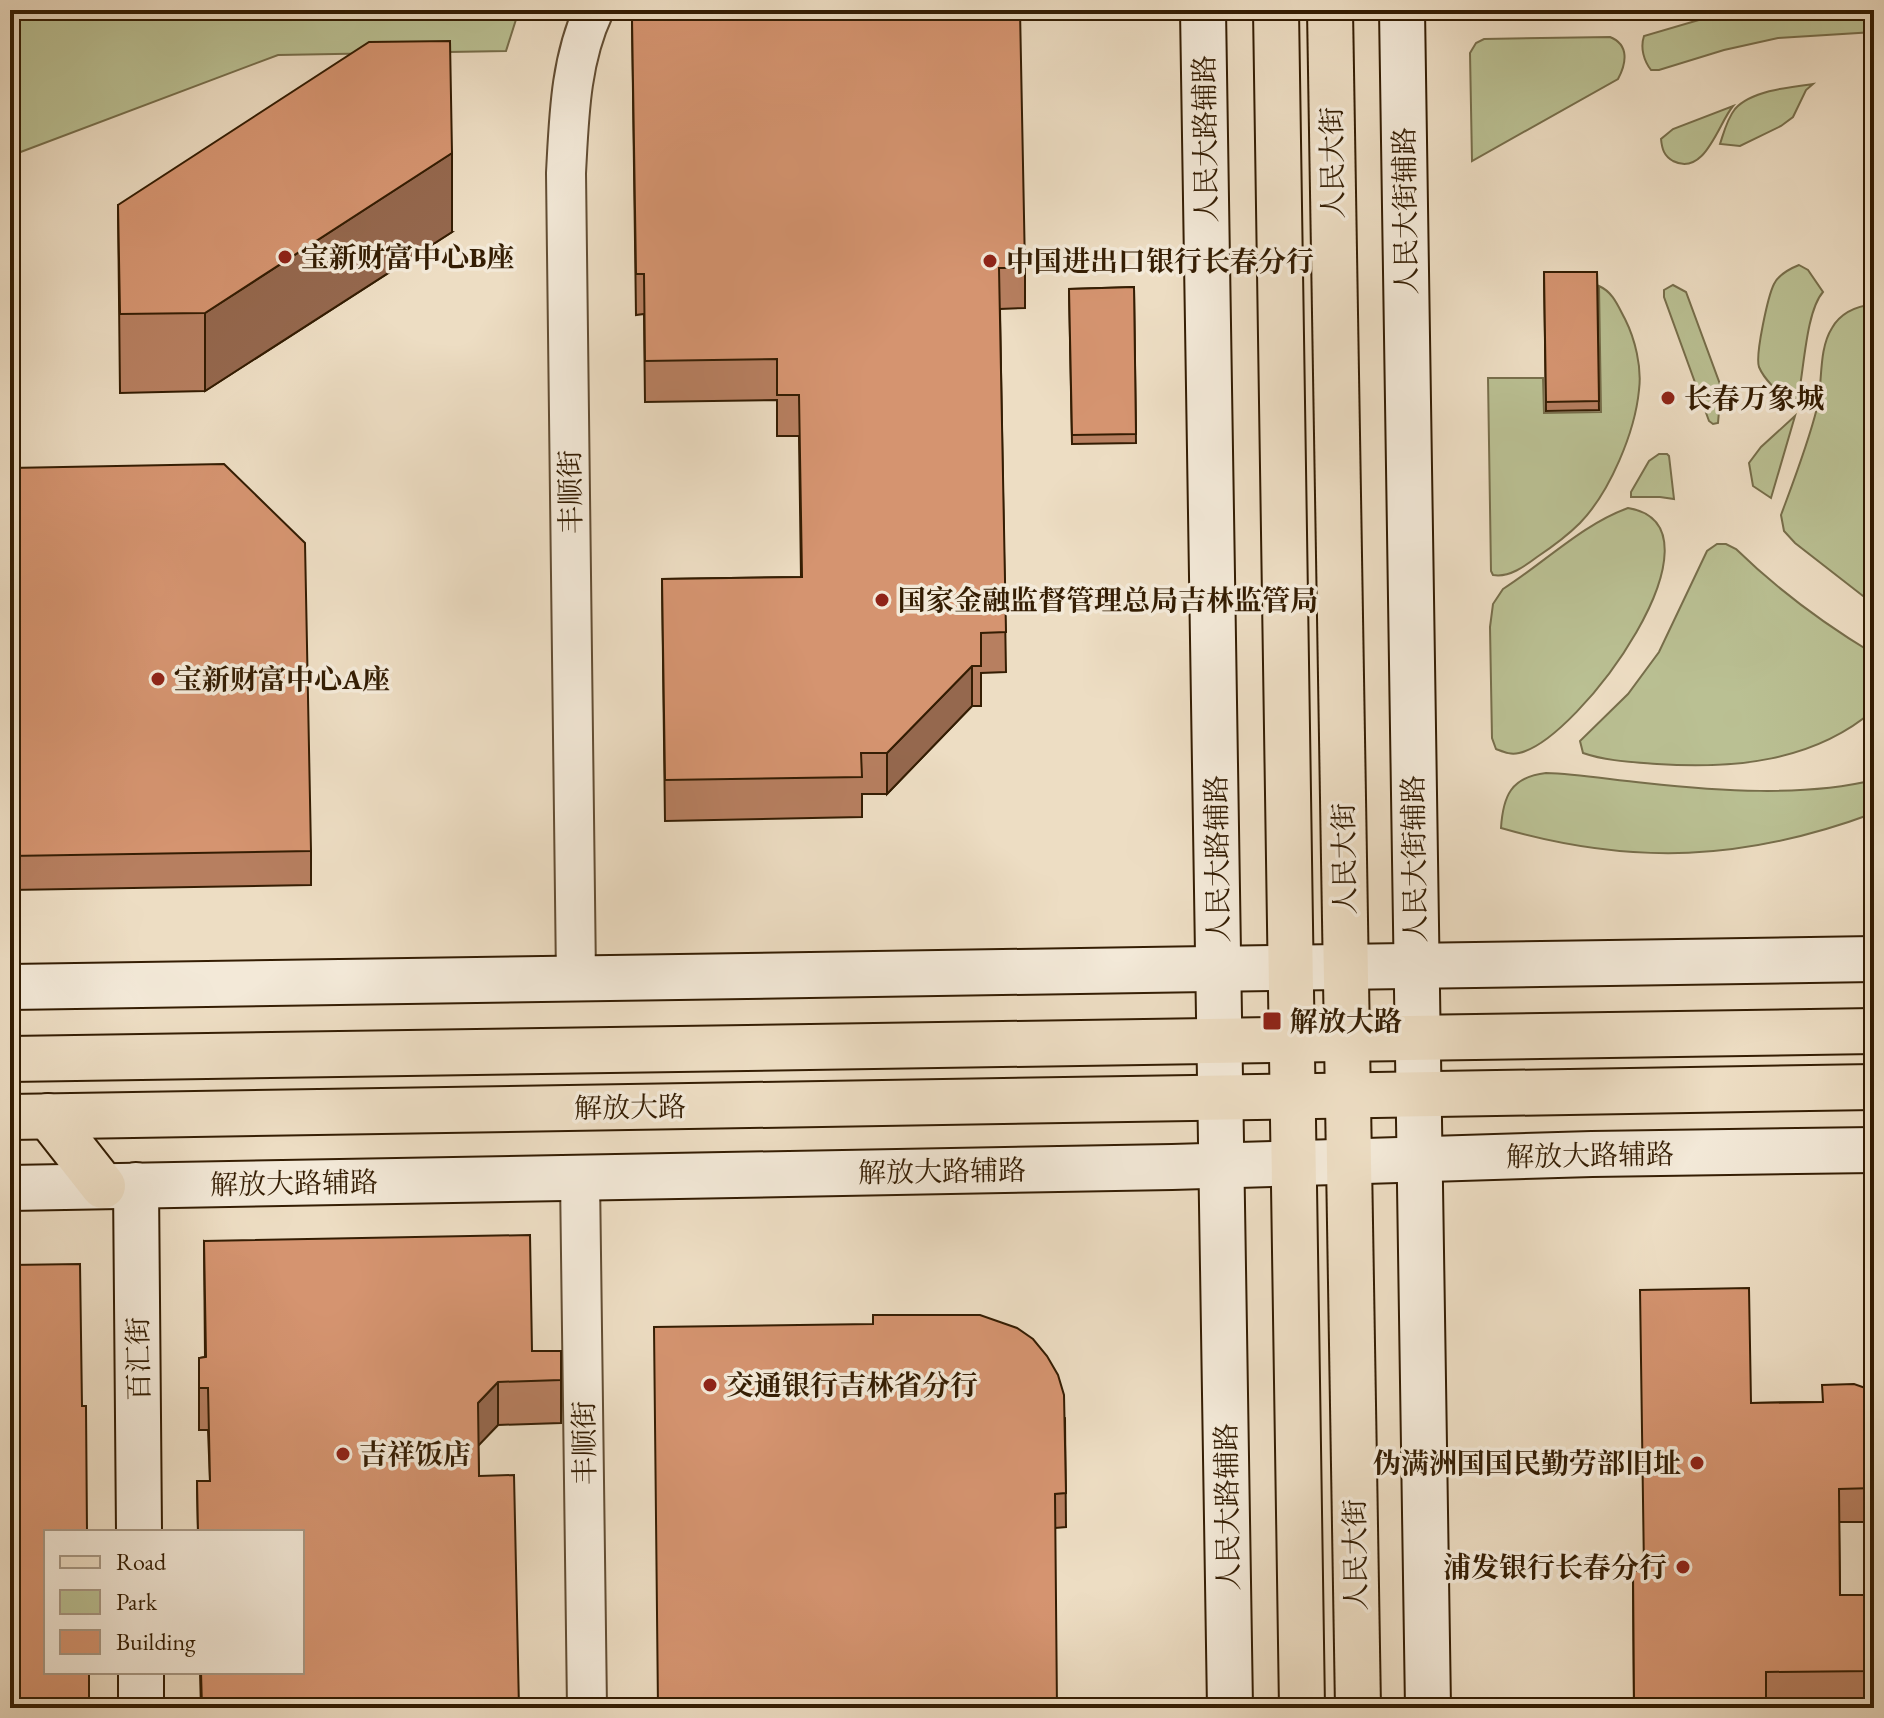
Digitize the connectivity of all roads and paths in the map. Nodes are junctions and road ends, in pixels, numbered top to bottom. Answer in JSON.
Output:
{"nodes":[{"id":1,"x":594,"y":10,"type":"edge"},
{"id":2,"x":1203,"y":10,"type":"edge"},
{"id":3,"x":1276,"y":10,"type":"edge"},
{"id":4,"x":1330,"y":10,"type":"edge"},
{"id":5,"x":1402,"y":10,"type":"edge"},
{"id":6,"x":1874,"y":959,"type":"edge"},
{"id":7,"x":1416,"y":967,"type":"junction"},
{"id":8,"x":1345,"y":968,"type":"junction"},
{"id":9,"x":1218,"y":969,"type":"junction"},
{"id":10,"x":1290,"y":969,"type":"junction"},
{"id":11,"x":576,"y":977,"type":"junction"},
{"id":12,"x":10,"y":987,"type":"edge"},
{"id":13,"x":1874,"y":1031,"type":"edge"},
{"id":14,"x":1418,"y":1038,"type":"junction"},
{"id":15,"x":1346,"y":1039,"type":"junction"},
{"id":16,"x":1291,"y":1040,"type":"junction"},
{"id":17,"x":1219,"y":1041,"type":"junction"},
{"id":18,"x":10,"y":1059,"type":"edge"},
{"id":19,"x":1874,"y":1087,"type":"edge"},
{"id":20,"x":1347,"y":1095,"type":"junction"},
{"id":21,"x":1418,"y":1095,"type":"junction"},
{"id":22,"x":1220,"y":1097,"type":"junction"},
{"id":23,"x":1292,"y":1097,"type":"junction"},
{"id":24,"x":29,"y":1116,"type":"edge"},
{"id":25,"x":1874,"y":1150,"type":"edge"},
{"id":26,"x":1419,"y":1159,"type":"junction"},
{"id":27,"x":1348,"y":1162,"type":"junction"},
{"id":28,"x":1293,"y":1163,"type":"junction"},
{"id":29,"x":1221,"y":1165,"type":"junction"},
{"id":30,"x":580,"y":1178,"type":"junction"},
{"id":31,"x":119,"y":1186,"type":"junction"},
{"id":32,"x":10,"y":1188,"type":"edge"},
{"id":33,"x":139,"y":1530,"type":"edge"},
{"id":34,"x":141,"y":1674,"type":"edge"},
{"id":35,"x":141,"y":1708,"type":"edge"},
{"id":36,"x":587,"y":1708,"type":"edge"},
{"id":37,"x":1230,"y":1708,"type":"edge"},
{"id":38,"x":1302,"y":1708,"type":"edge"},
{"id":39,"x":1358,"y":1708,"type":"edge"},
{"id":40,"x":1428,"y":1708,"type":"edge"}],
"edges":[{"from":1,"to":11,"type":"street","name":"丰顺街"},
{"from":2,"to":9,"type":"street","name":"人民大路辅路"},
{"from":3,"to":10,"type":"main road","name":"人民大街"},
{"from":4,"to":8,"type":"main road","name":"人民大街"},
{"from":5,"to":7,"type":"street","name":"人民大街辅路"},
{"from":6,"to":7,"type":"street"},
{"from":7,"to":8,"type":"street"},
{"from":7,"to":14,"type":"street","name":"人民大街辅路"},
{"from":8,"to":10,"type":"street"},
{"from":8,"to":15,"type":"main road","name":"人民大街"},
{"from":9,"to":10,"type":"street"},
{"from":9,"to":11,"type":"street"},
{"from":9,"to":17,"type":"street","name":"人民大路辅路"},
{"from":10,"to":16,"type":"main road","name":"人民大街"},
{"from":11,"to":12,"type":"street"},
{"from":13,"to":14,"type":"main road","name":"解放大路"},
{"from":14,"to":15,"type":"main road","name":"解放大路"},
{"from":14,"to":21,"type":"street","name":"人民大街辅路"},
{"from":15,"to":16,"type":"main road","name":"解放大路"},
{"from":15,"to":20,"type":"main road","name":"人民大街"},
{"from":16,"to":17,"type":"main road","name":"解放大路"},
{"from":16,"to":23,"type":"main road","name":"人民大街"},
{"from":17,"to":18,"type":"main road","name":"解放大路"},
{"from":17,"to":22,"type":"street","name":"人民大路辅路"},
{"from":19,"to":21,"type":"main road","name":"解放大路"},
{"from":20,"to":21,"type":"main road","name":"解放大路"},
{"from":20,"to":23,"type":"main road","name":"解放大路"},
{"from":20,"to":27,"type":"main road","name":"人民大街"},
{"from":21,"to":26,"type":"street","name":"人民大街辅路"},
{"from":22,"to":23,"type":"main road","name":"解放大路"},
{"from":22,"to":24,"type":"main road","name":"解放大路"},
{"from":22,"to":29,"type":"street","name":"人民大路辅路"},
{"from":23,"to":28,"type":"main road","name":"人民大街"},
{"from":24,"to":31,"type":"main road"},
{"from":25,"to":26,"type":"street","name":"解放大路辅路"},
{"from":26,"to":27,"type":"street","name":"解放大路辅路"},
{"from":26,"to":40,"type":"street","name":"人民大街辅路"},
{"from":27,"to":28,"type":"street","name":"解放大路辅路"},
{"from":27,"to":39,"type":"main road","name":"人民大街"},
{"from":28,"to":29,"type":"street","name":"解放大路辅路"},
{"from":28,"to":38,"type":"main road","name":"人民大街"},
{"from":29,"to":30,"type":"street","name":"解放大路辅路"},
{"from":29,"to":37,"type":"street","name":"人民大路辅路"},
{"from":30,"to":31,"type":"street","name":"解放大路辅路"},
{"from":30,"to":36,"type":"street","name":"丰顺街"},
{"from":31,"to":32,"type":"street","name":"解放大路辅路"},
{"from":31,"to":33,"type":"street","name":"百汇街"},
{"from":34,"to":35,"type":"street"}]}
